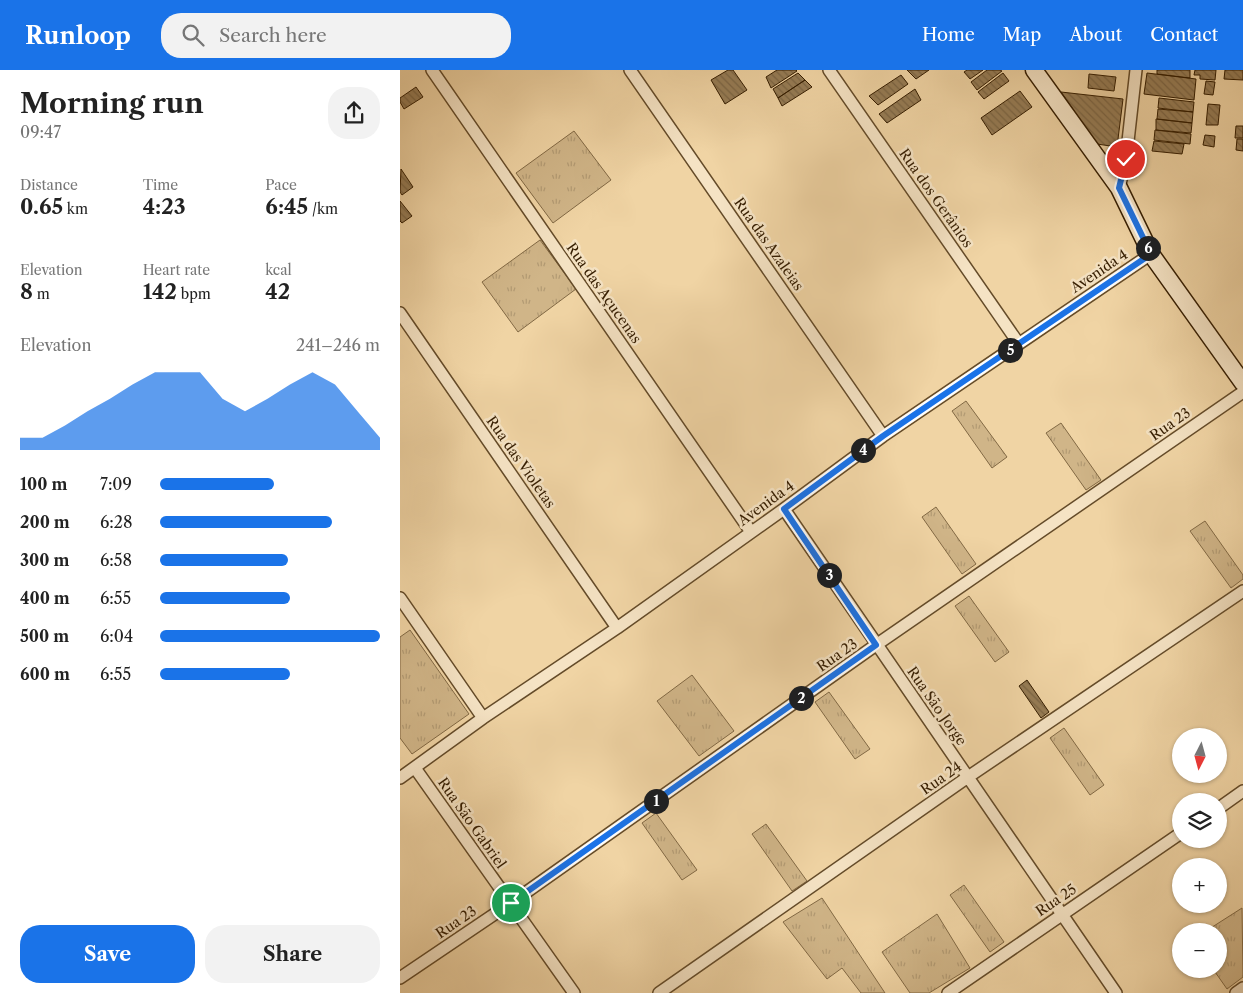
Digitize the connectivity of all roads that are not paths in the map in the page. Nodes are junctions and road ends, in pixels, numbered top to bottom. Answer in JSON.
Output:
{"nodes":[{"id":1,"x":432,"y":70,"type":"edge"},
{"id":2,"x":630,"y":70,"type":"edge"},
{"id":3,"x":829,"y":70,"type":"edge"},
{"id":4,"x":1034,"y":70,"type":"edge"},
{"id":5,"x":1136,"y":70,"type":"edge"},
{"id":6,"x":1119,"y":188,"type":"junction"},
{"id":7,"x":1151,"y":254,"type":"junction"},
{"id":8,"x":400,"y":312,"type":"edge"},
{"id":9,"x":1019,"y":344,"type":"junction"},
{"id":10,"x":1243,"y":383,"type":"edge"},
{"id":11,"x":1243,"y":392,"type":"edge"},
{"id":12,"x":883,"y":436,"type":"junction"},
{"id":13,"x":784,"y":509,"type":"junction"},
{"id":14,"x":751,"y":532,"type":"junction"},
{"id":15,"x":1243,"y":591,"type":"edge"},
{"id":16,"x":400,"y":598,"type":"edge"},
{"id":17,"x":617,"y":628,"type":"junction"},
{"id":18,"x":876,"y":645,"type":"junction"},
{"id":19,"x":484,"y":718,"type":"junction"},
{"id":20,"x":415,"y":768,"type":"junction"},
{"id":21,"x":968,"y":777,"type":"junction"},
{"id":22,"x":400,"y":778,"type":"edge"},
{"id":23,"x":1243,"y":791,"type":"edge"},
{"id":24,"x":1227,"y":802,"type":"edge"},
{"id":25,"x":1172,"y":839,"type":"edge"},
{"id":26,"x":511,"y":903,"type":"junction"},
{"id":27,"x":1063,"y":913,"type":"junction"},
{"id":28,"x":400,"y":978,"type":"edge"},
{"id":29,"x":1243,"y":988,"type":"edge"},
{"id":30,"x":574,"y":993,"type":"edge"},
{"id":31,"x":659,"y":993,"type":"edge"},
{"id":32,"x":948,"y":993,"type":"edge"},
{"id":33,"x":1116,"y":993,"type":"edge"},
{"id":34,"x":1236,"y":993,"type":"edge"}],
"edges":[{"from":1,"to":14,"type":"street","name":"Rua das Açucenas"},
{"from":2,"to":12,"type":"street","name":"Rua das Azaleias"},
{"from":3,"to":9,"type":"street","name":"Rua dos Gerânios"},
{"from":4,"to":6,"type":"street"},
{"from":5,"to":6,"type":"street"},
{"from":6,"to":7,"type":"street"},
{"from":7,"to":9,"type":"street","name":"Avenida 4"},
{"from":7,"to":10,"type":"street"},
{"from":8,"to":17,"type":"street","name":"Rua das Violetas"},
{"from":9,"to":12,"type":"street","name":"Avenida 4"},
{"from":11,"to":18,"type":"street","name":"Rua 23"},
{"from":12,"to":13,"type":"street","name":"Avenida 4"},
{"from":13,"to":14,"type":"street","name":"Avenida 4"},
{"from":13,"to":18,"type":"street","name":"Rua São Jorge"},
{"from":14,"to":17,"type":"street","name":"Avenida 4"},
{"from":15,"to":21,"type":"street","name":"Rua 24"},
{"from":16,"to":19,"type":"street"},
{"from":17,"to":19,"type":"street","name":"Avenida 4"},
{"from":18,"to":21,"type":"street","name":"Rua São Jorge"},
{"from":18,"to":26,"type":"street","name":"Rua 23"},
{"from":19,"to":20,"type":"street","name":"Avenida 4"},
{"from":20,"to":22,"type":"street","name":"Avenida 4"},
{"from":20,"to":26,"type":"street","name":"Rua São Gabriel"},
{"from":21,"to":27,"type":"street","name":"Rua São Jorge"},
{"from":21,"to":31,"type":"street","name":"Rua 24"},
{"from":23,"to":24,"type":"street"},
{"from":25,"to":27,"type":"street","name":"Rua 25"},
{"from":26,"to":28,"type":"street","name":"Rua 23"},
{"from":26,"to":30,"type":"street","name":"Rua São Gabriel"},
{"from":27,"to":32,"type":"street","name":"Rua 25"},
{"from":27,"to":33,"type":"street","name":"Rua São Jorge"},
{"from":29,"to":34,"type":"street"}]}
